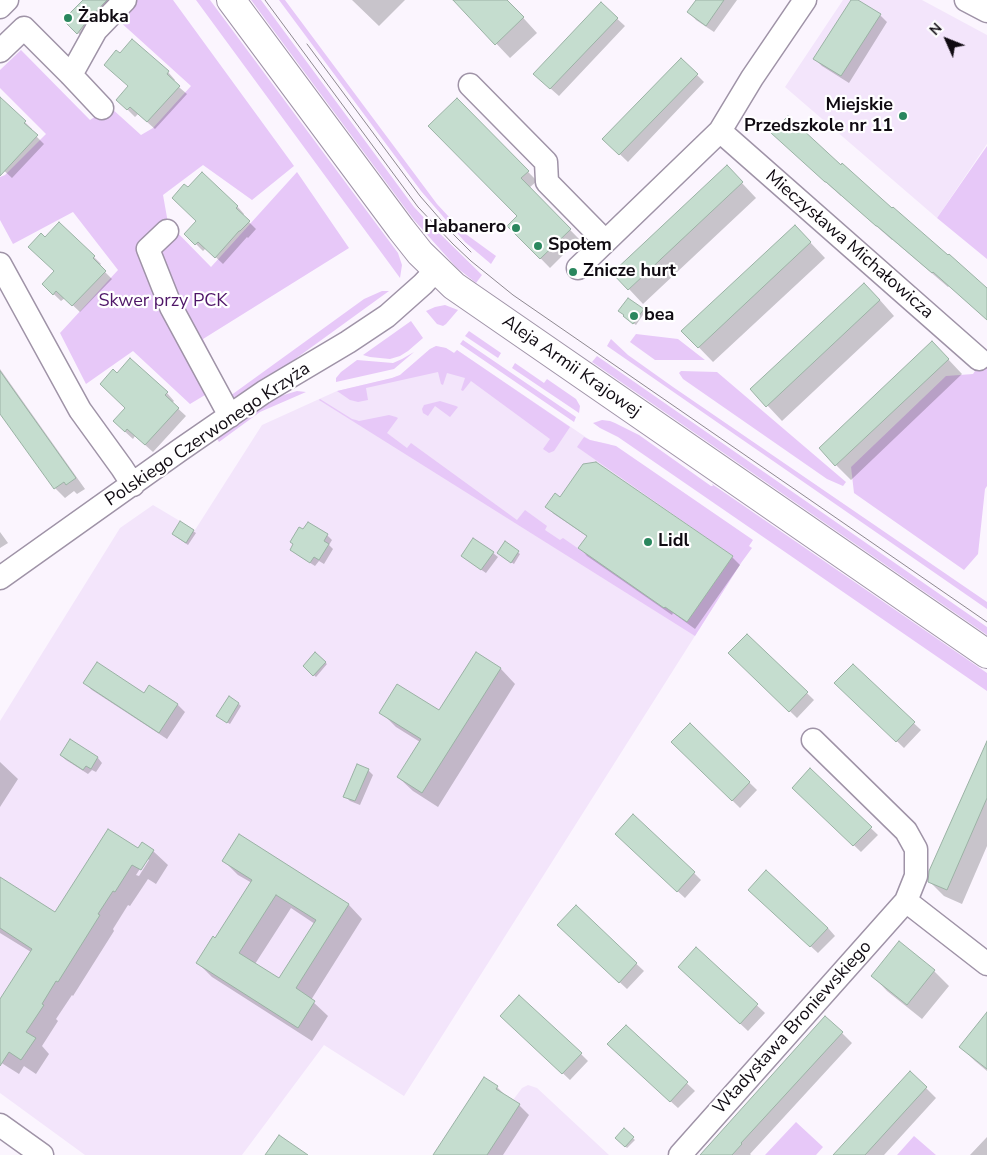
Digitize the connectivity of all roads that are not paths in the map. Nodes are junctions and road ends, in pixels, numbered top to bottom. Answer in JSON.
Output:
{"nodes":[{"id":1,"x":7,"y":0,"type":"edge"},
{"id":2,"x":125,"y":0,"type":"edge"},
{"id":3,"x":231,"y":0,"type":"edge"},
{"id":4,"x":805,"y":0,"type":"edge"},
{"id":5,"x":966,"y":0,"type":"edge"},
{"id":6,"x":0,"y":7,"type":"edge"},
{"id":7,"x":987,"y":11,"type":"edge"},
{"id":8,"x":0,"y":51,"type":"edge"},
{"id":9,"x":71,"y":75,"type":"junction"},
{"id":10,"x":470,"y":85,"type":"dead end"},
{"id":11,"x":102,"y":108,"type":"dead end"},
{"id":12,"x":720,"y":131,"type":"junction"},
{"id":13,"x":167,"y":231,"type":"dead end"},
{"id":14,"x":605,"y":241,"type":"junction"},
{"id":15,"x":0,"y":264,"type":"edge"},
{"id":16,"x":578,"y":268,"type":"dead end"},
{"id":17,"x":437,"y":270,"type":"junction"},
{"id":18,"x":978,"y":359,"type":"dead end"},
{"id":19,"x":230,"y":416,"type":"junction"},
{"id":20,"x":133,"y":485,"type":"junction"},
{"id":21,"x":0,"y":578,"type":"edge"},
{"id":22,"x":987,"y":654,"type":"edge"},
{"id":23,"x":813,"y":740,"type":"dead end"},
{"id":24,"x":906,"y":901,"type":"junction"},
{"id":25,"x":987,"y":964,"type":"edge"},
{"id":26,"x":0,"y":1125,"type":"edge"},
{"id":27,"x":42,"y":1155,"type":"edge"},
{"id":28,"x":680,"y":1155,"type":"edge"}],
"edges":[{"from":1,"to":6,"type":"street"},
{"from":2,"to":9,"type":"street"},
{"from":3,"to":17,"type":"main road","name":"Aleja Armii Krajowej"},
{"from":4,"to":12,"type":"street"},
{"from":5,"to":7,"type":"street"},
{"from":8,"to":9,"type":"street"},
{"from":9,"to":11,"type":"street"},
{"from":10,"to":14,"type":"street"},
{"from":12,"to":14,"type":"street"},
{"from":12,"to":18,"type":"street","name":"Mieczysława Michałowicza"},
{"from":13,"to":19,"type":"street"},
{"from":14,"to":16,"type":"street"},
{"from":15,"to":20,"type":"street"},
{"from":17,"to":19,"type":"street","name":"Polskiego Czerwonego Krzyża"},
{"from":17,"to":22,"type":"main road","name":"Aleja Armii Krajowej"},
{"from":19,"to":20,"type":"street","name":"Polskiego Czerwonego Krzyża"},
{"from":20,"to":21,"type":"street","name":"Polskiego Czerwonego Krzyża"},
{"from":23,"to":24,"type":"street","name":"Władysława Broniewskiego"},
{"from":24,"to":25,"type":"street"},
{"from":24,"to":28,"type":"street","name":"Władysława Broniewskiego"},
{"from":26,"to":27,"type":"street"}]}
